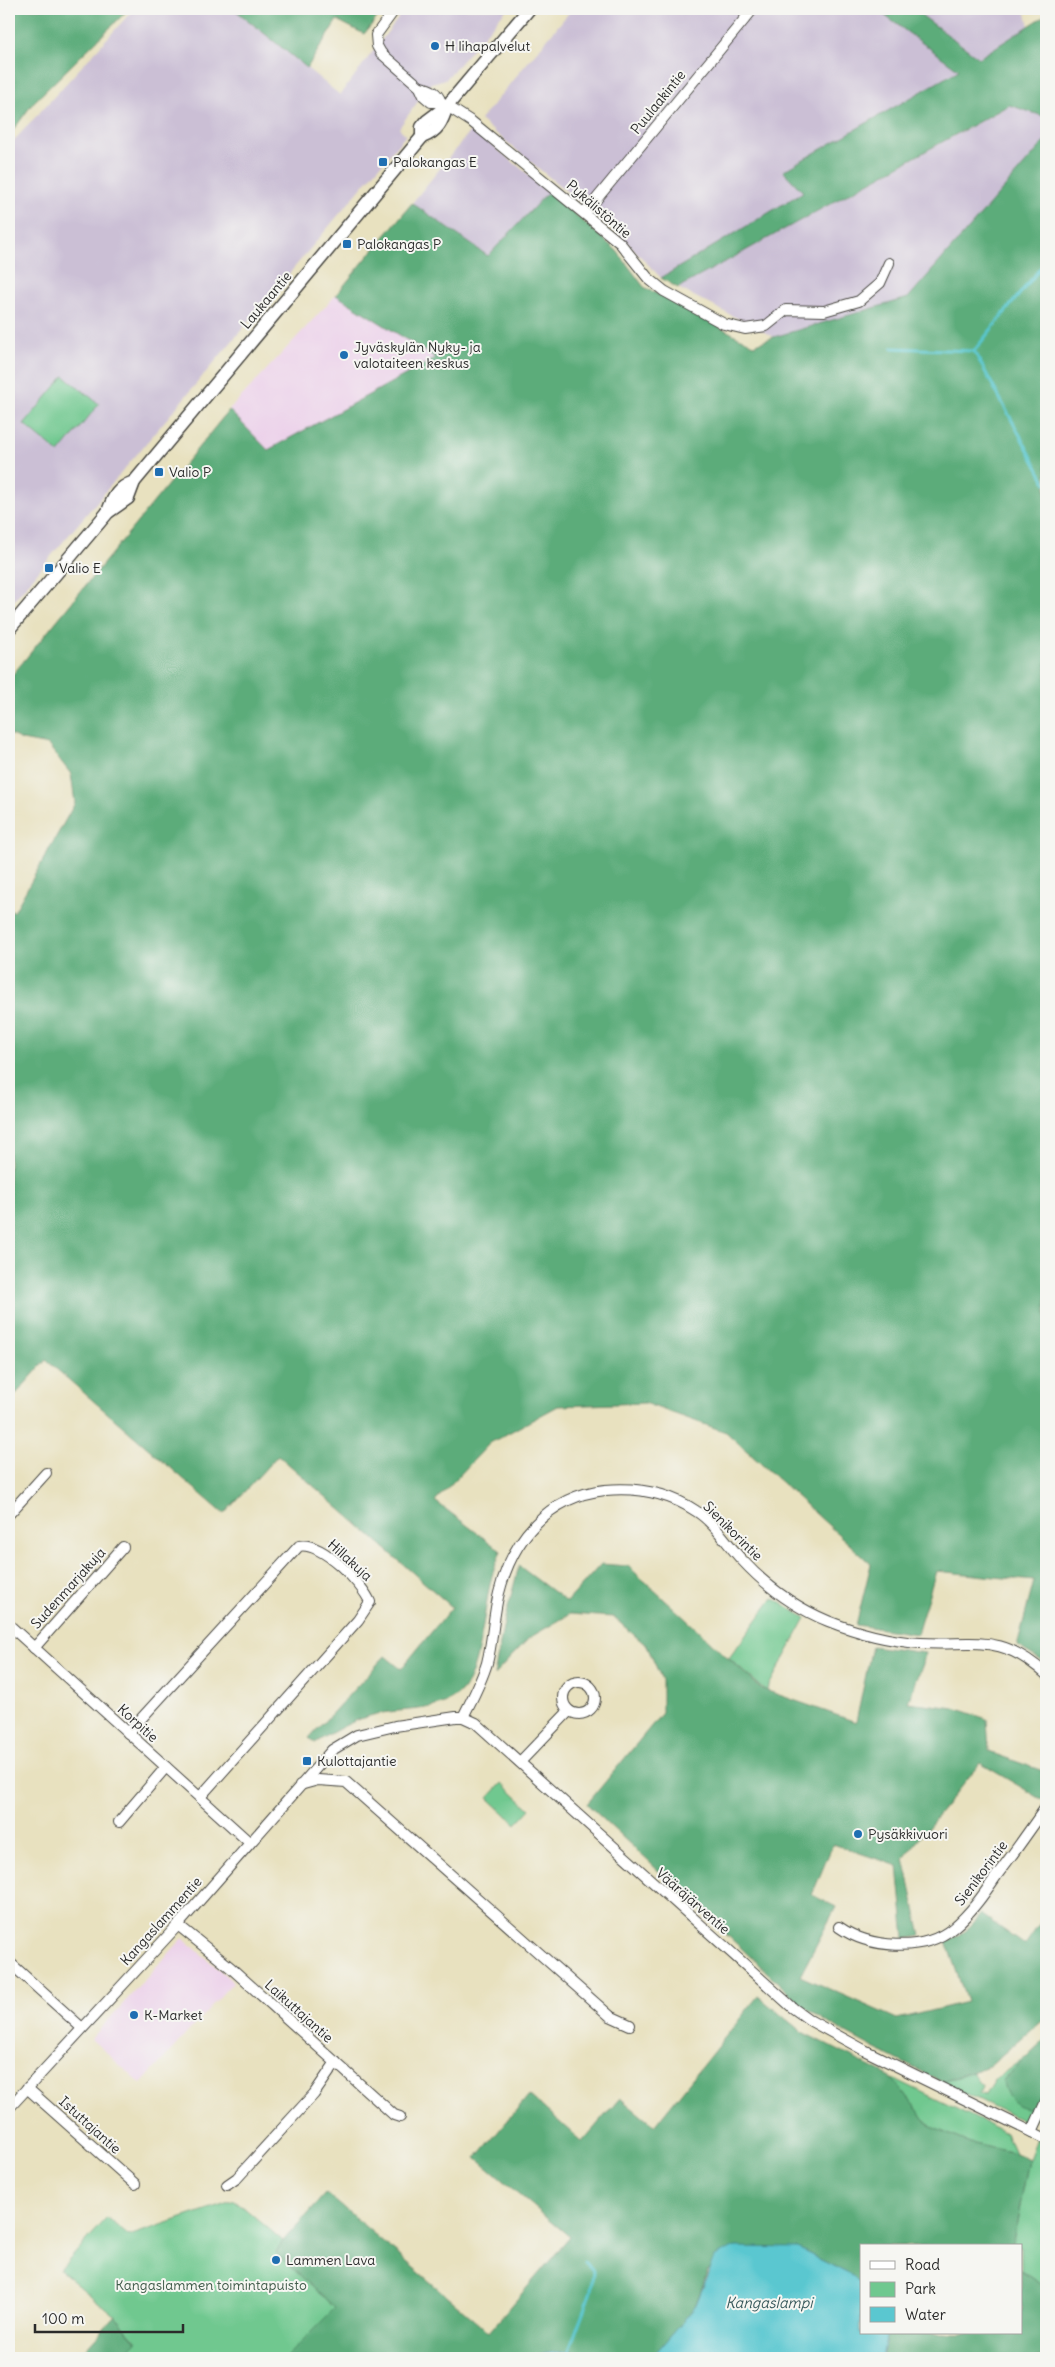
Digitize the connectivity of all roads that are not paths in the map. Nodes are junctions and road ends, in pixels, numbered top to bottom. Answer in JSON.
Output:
{"nodes":[{"id":1,"x":395,"y":9,"type":"edge"},
{"id":2,"x":528,"y":9,"type":"edge"},
{"id":3,"x":753,"y":9,"type":"edge"},
{"id":4,"x":444,"y":104,"type":"junction"},
{"id":5,"x":585,"y":213,"type":"junction"},
{"id":6,"x":889,"y":263,"type":"dead end"},
{"id":7,"x":9,"y":629,"type":"edge"},
{"id":8,"x":46,"y":1473,"type":"dead end"},
{"id":9,"x":9,"y":1514,"type":"edge"},
{"id":10,"x":123,"y":1548,"type":"dead end"},
{"id":11,"x":9,"y":1624,"type":"edge"},
{"id":12,"x":34,"y":1648,"type":"junction"},
{"id":13,"x":1046,"y":1674,"type":"edge"},
{"id":14,"x":569,"y":1711,"type":"dead end"},
{"id":15,"x":464,"y":1717,"type":"junction"},
{"id":16,"x":128,"y":1733,"type":"junction"},
{"id":17,"x":520,"y":1762,"type":"junction"},
{"id":18,"x":166,"y":1767,"type":"junction"},
{"id":19,"x":299,"y":1786,"type":"junction"},
{"id":20,"x":200,"y":1797,"type":"junction"},
{"id":21,"x":1046,"y":1807,"type":"edge"},
{"id":22,"x":119,"y":1822,"type":"dead end"},
{"id":23,"x":249,"y":1842,"type":"junction"},
{"id":24,"x":178,"y":1925,"type":"junction"},
{"id":25,"x":838,"y":1927,"type":"dead end"},
{"id":26,"x":9,"y":1962,"type":"edge"},
{"id":27,"x":630,"y":2025,"type":"dead end"},
{"id":28,"x":82,"y":2028,"type":"junction"},
{"id":29,"x":336,"y":2062,"type":"junction"},
{"id":30,"x":27,"y":2088,"type":"junction"},
{"id":31,"x":1046,"y":2101,"type":"edge"},
{"id":32,"x":9,"y":2108,"type":"edge"},
{"id":33,"x":400,"y":2117,"type":"dead end"},
{"id":34,"x":1032,"y":2132,"type":"junction"},
{"id":35,"x":1046,"y":2139,"type":"edge"},
{"id":36,"x":135,"y":2184,"type":"dead end"},
{"id":37,"x":227,"y":2185,"type":"dead end"}],
"edges":[{"from":1,"to":4,"type":"street","name":"Pykälistöntie"},
{"from":2,"to":4,"type":"main road","name":"Laukaantie"},
{"from":3,"to":5,"type":"street","name":"Puulaakintie"},
{"from":4,"to":5,"type":"street","name":"Pykälistöntie"},
{"from":4,"to":7,"type":"main road","name":"Laukaantie"},
{"from":5,"to":6,"type":"street","name":"Pykälistöntie"},
{"from":8,"to":9,"type":"street"},
{"from":10,"to":12,"type":"street","name":"Sudenmarjakuja"},
{"from":11,"to":12,"type":"street","name":"Korpitie"},
{"from":12,"to":16,"type":"street","name":"Korpitie"},
{"from":13,"to":15,"type":"street","name":"Sienikorintie"},
{"from":14,"to":17,"type":"street"},
{"from":15,"to":17,"type":"street","name":"Vääräjärventie"},
{"from":15,"to":19,"type":"street","name":"Kangaslammentie"},
{"from":16,"to":18,"type":"street","name":"Korpitie"},
{"from":16,"to":20,"type":"street","name":"Hillakuja"},
{"from":17,"to":34,"type":"street","name":"Vääräjärventie"},
{"from":18,"to":20,"type":"street","name":"Korpitie"},
{"from":18,"to":22,"type":"street"},
{"from":19,"to":23,"type":"street","name":"Kangaslammentie"},
{"from":19,"to":27,"type":"street"},
{"from":20,"to":23,"type":"street","name":"Korpitie"},
{"from":21,"to":25,"type":"street","name":"Sienikorintie"},
{"from":23,"to":24,"type":"street","name":"Kangaslammentie"},
{"from":24,"to":28,"type":"street","name":"Kangaslammentie"},
{"from":24,"to":29,"type":"street","name":"Laikuttajantie"},
{"from":26,"to":28,"type":"street"},
{"from":28,"to":30,"type":"street","name":"Kangaslammentie"},
{"from":29,"to":33,"type":"street","name":"Laikuttajantie"},
{"from":29,"to":37,"type":"street"},
{"from":30,"to":32,"type":"street","name":"Kangaslammentie"},
{"from":30,"to":36,"type":"street","name":"Istuttajantie"},
{"from":31,"to":34,"type":"street"},
{"from":34,"to":35,"type":"street","name":"Vääräjärventie"}]}
